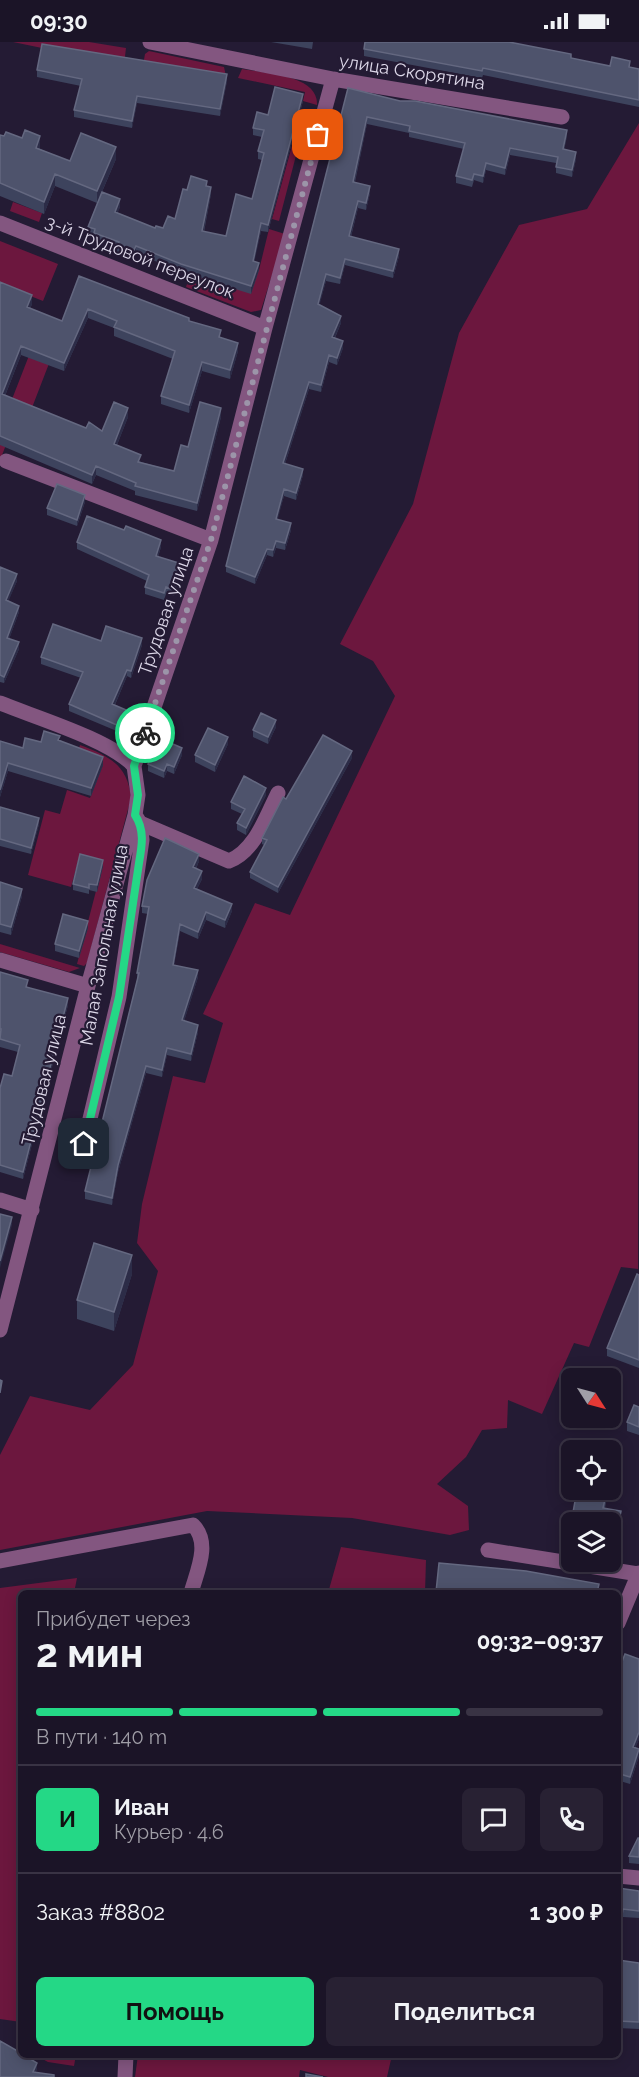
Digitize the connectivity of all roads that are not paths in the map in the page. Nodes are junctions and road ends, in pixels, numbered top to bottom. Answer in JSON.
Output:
{"nodes":[{"id":1,"x":150,"y":42,"type":"edge"},
{"id":2,"x":333,"y":79,"type":"junction"},
{"id":3,"x":562,"y":117,"type":"dead end"},
{"id":4,"x":0,"y":224,"type":"edge"},
{"id":5,"x":265,"y":328,"type":"junction"},
{"id":6,"x":6,"y":461,"type":"dead end"},
{"id":7,"x":211,"y":540,"type":"junction"},
{"id":8,"x":0,"y":703,"type":"edge"},
{"id":9,"x":134,"y":766,"type":"junction"},
{"id":10,"x":278,"y":793,"type":"dead end"},
{"id":11,"x":137,"y":819,"type":"junction"},
{"id":12,"x":0,"y":960,"type":"edge"},
{"id":13,"x":88,"y":986,"type":"junction"},
{"id":14,"x":84,"y":1144,"type":"dead end"},
{"id":15,"x":0,"y":1200,"type":"edge"},
{"id":16,"x":32,"y":1210,"type":"junction"},
{"id":17,"x":0,"y":1330,"type":"edge"},
{"id":18,"x":489,"y":1550,"type":"dead end"},
{"id":19,"x":0,"y":1561,"type":"edge"},
{"id":20,"x":639,"y":1574,"type":"edge"},
{"id":21,"x":192,"y":1590,"type":"edge"},
{"id":22,"x":621,"y":1616,"type":"edge"},
{"id":23,"x":621,"y":1876,"type":"edge"},
{"id":24,"x":639,"y":1878,"type":"edge"},
{"id":25,"x":126,"y":2058,"type":"edge"},
{"id":26,"x":125,"y":2077,"type":"edge"}],
"edges":[{"from":1,"to":2,"type":"street","name":"улица Скорятина"},
{"from":2,"to":3,"type":"street","name":"улица Скорятина"},
{"from":2,"to":5,"type":"street","name":"Трудовая улица"},
{"from":4,"to":5,"type":"street","name":"3-й Трудовой переулок"},
{"from":5,"to":7,"type":"street","name":"Трудовая улица"},
{"from":6,"to":7,"type":"street"},
{"from":7,"to":9,"type":"street","name":"Трудовая улица"},
{"from":8,"to":9,"type":"street"},
{"from":9,"to":11,"type":"street","name":"Трудовая улица"},
{"from":10,"to":11,"type":"street","name":"Малая Запольная улица"},
{"from":11,"to":13,"type":"street","name":"Трудовая улица"},
{"from":11,"to":14,"type":"street","name":"Малая Запольная улица"},
{"from":12,"to":13,"type":"street"},
{"from":13,"to":16,"type":"street","name":"Трудовая улица"},
{"from":15,"to":16,"type":"street"},
{"from":16,"to":17,"type":"street","name":"Трудовая улица"},
{"from":18,"to":20,"type":"street"},
{"from":19,"to":21,"type":"street"},
{"from":20,"to":22,"type":"street"},
{"from":23,"to":24,"type":"street"},
{"from":25,"to":26,"type":"street"}]}
